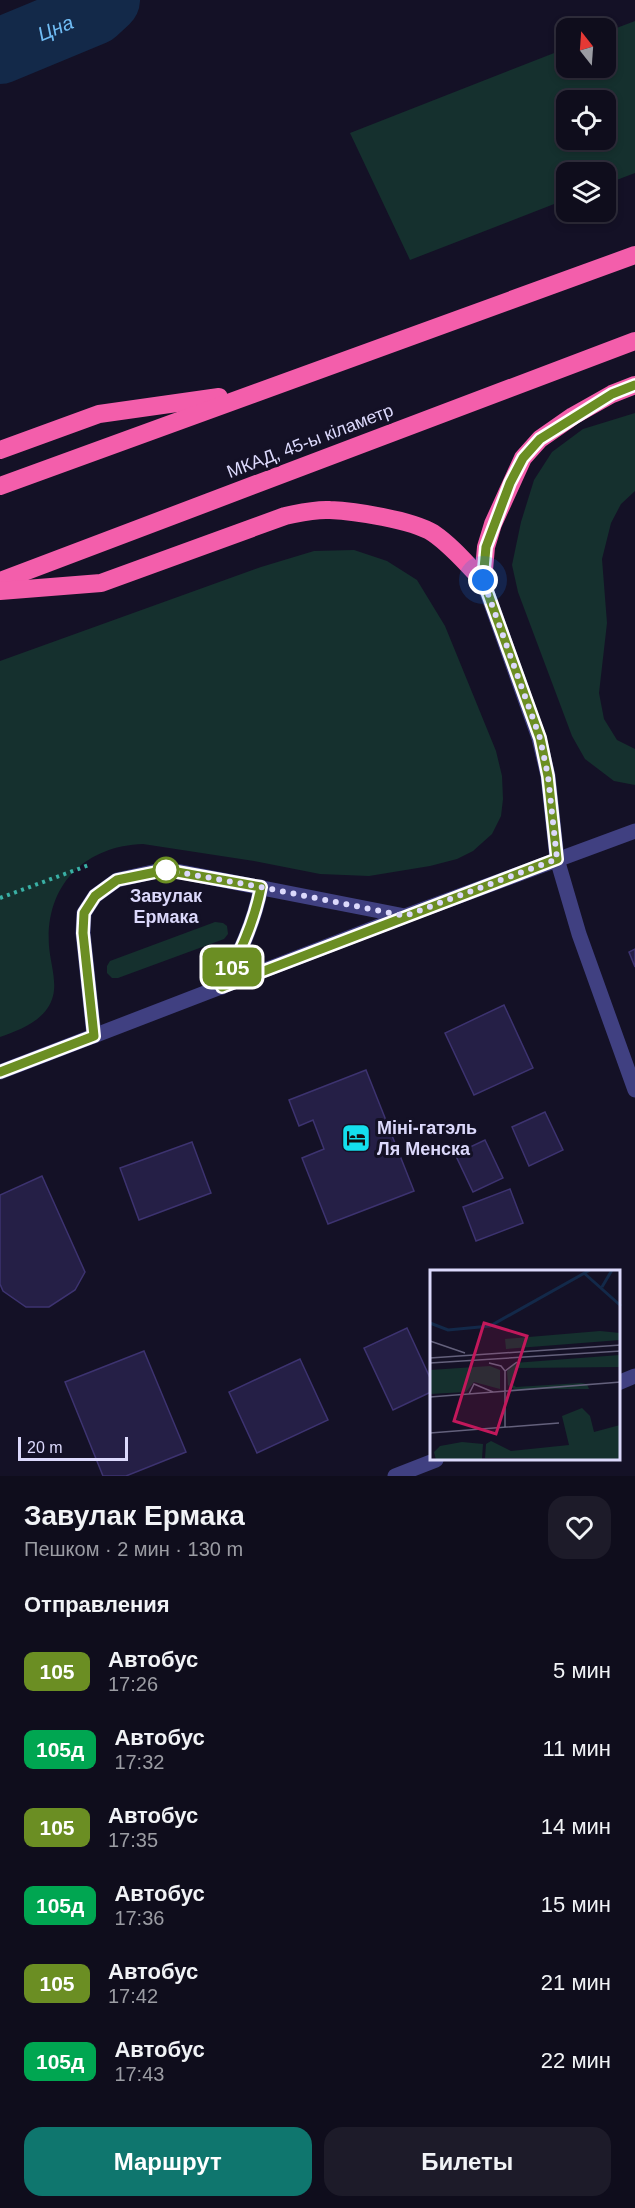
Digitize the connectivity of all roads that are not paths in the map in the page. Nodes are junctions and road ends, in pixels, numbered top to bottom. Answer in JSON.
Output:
{"nodes":[{"id":1,"x":635,"y":255,"type":"edge"},
{"id":2,"x":635,"y":341,"type":"edge"},
{"id":3,"x":635,"y":385,"type":"edge"},
{"id":4,"x":254,"y":392,"type":"junction"},
{"id":5,"x":0,"y":450,"type":"edge"},
{"id":6,"x":0,"y":486,"type":"edge"},
{"id":7,"x":483,"y":580,"type":"junction"},
{"id":8,"x":0,"y":581,"type":"edge"},
{"id":9,"x":0,"y":591,"type":"edge"},
{"id":10,"x":635,"y":831,"type":"edge"},
{"id":11,"x":557,"y":859,"type":"junction"},
{"id":12,"x":261,"y":887,"type":"junction"},
{"id":13,"x":405,"y":916,"type":"junction"},
{"id":14,"x":222,"y":987,"type":"junction"},
{"id":15,"x":94,"y":1036,"type":"junction"},
{"id":16,"x":0,"y":1072,"type":"edge"},
{"id":17,"x":635,"y":1090,"type":"edge"},
{"id":18,"x":635,"y":1376,"type":"edge"},
{"id":19,"x":620,"y":1382,"type":"edge"},
{"id":20,"x":433,"y":1461,"type":"edge"},
{"id":21,"x":395,"y":1476,"type":"edge"}],
"edges":[{"from":1,"to":4,"type":"highway"},
{"from":2,"to":8,"type":"highway","name":"МКАД, 45-ы кіламетр"},
{"from":3,"to":7,"type":"highway"},
{"from":4,"to":5,"type":"highway"},
{"from":4,"to":6,"type":"highway"},
{"from":7,"to":9,"type":"highway"},
{"from":7,"to":11,"type":"street"},
{"from":10,"to":11,"type":"street"},
{"from":11,"to":13,"type":"street"},
{"from":11,"to":17,"type":"street"},
{"from":12,"to":13,"type":"street"},
{"from":12,"to":14,"type":"street"},
{"from":12,"to":15,"type":"street"},
{"from":13,"to":14,"type":"street"},
{"from":14,"to":15,"type":"street"},
{"from":15,"to":16,"type":"street"},
{"from":18,"to":19,"type":"street"},
{"from":20,"to":21,"type":"street"}]}
